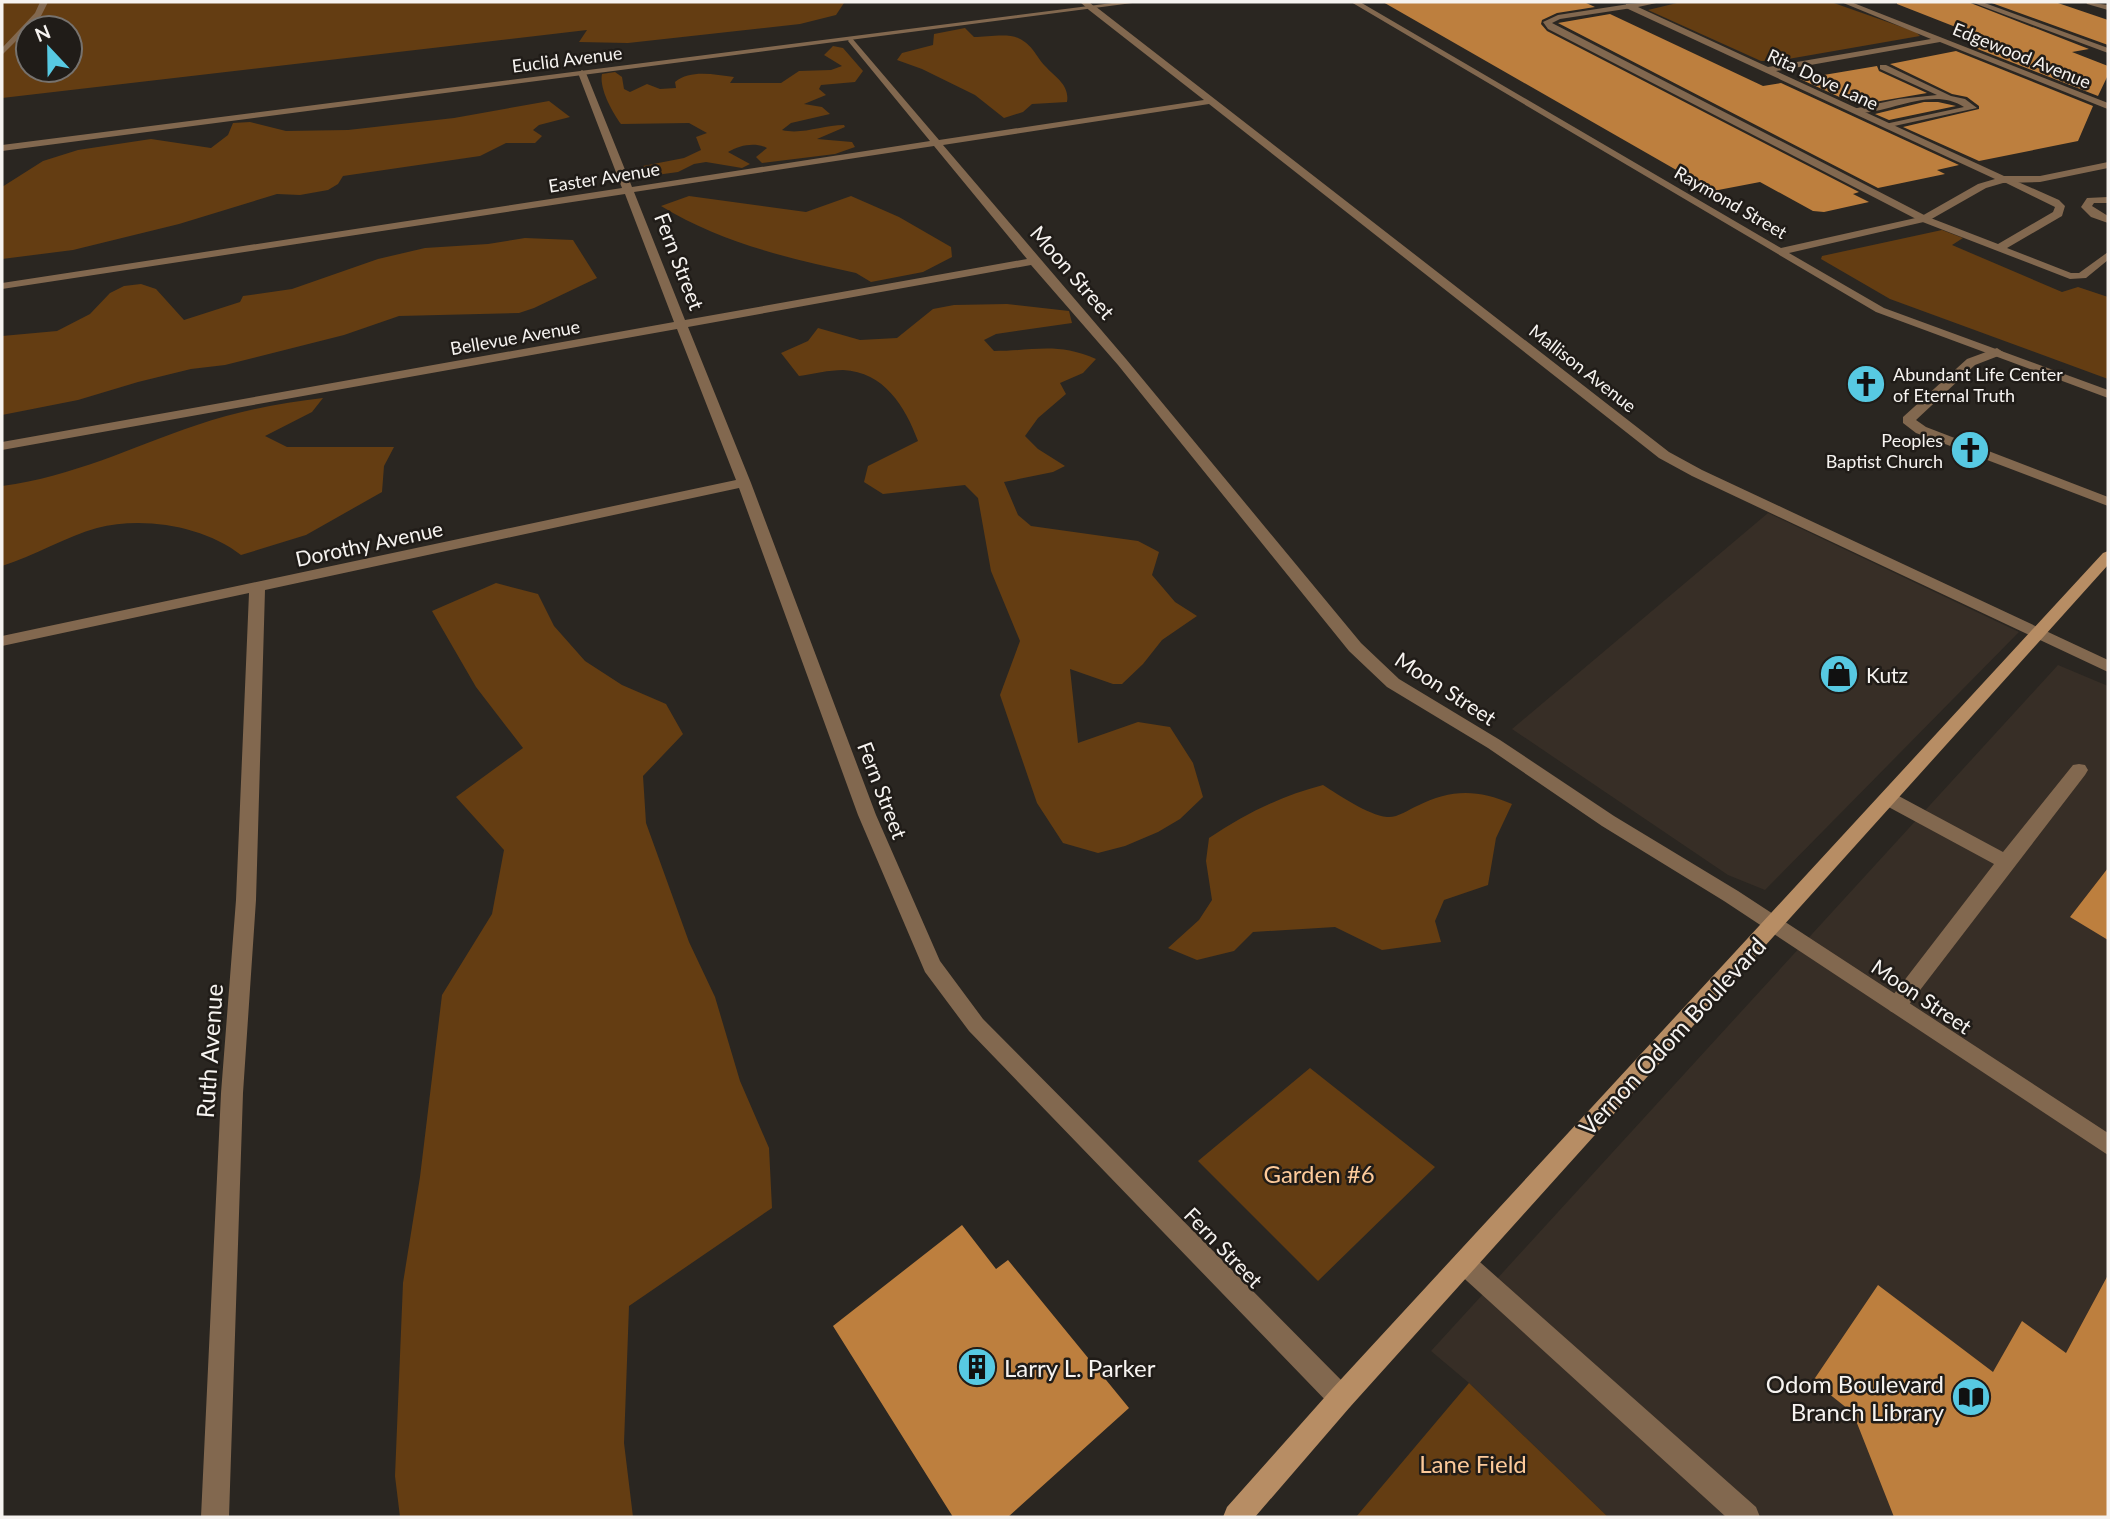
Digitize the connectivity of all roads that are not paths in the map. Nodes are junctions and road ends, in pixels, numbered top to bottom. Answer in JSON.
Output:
{"nodes":[{"id":1,"x":44,"y":2,"type":"edge"},
{"id":2,"x":1136,"y":2,"type":"edge"},
{"id":3,"x":1359,"y":2,"type":"edge"},
{"id":4,"x":1657,"y":2,"type":"edge"},
{"id":5,"x":1845,"y":2,"type":"edge"},
{"id":6,"x":1863,"y":2,"type":"edge"},
{"id":7,"x":1975,"y":2,"type":"edge"},
{"id":8,"x":2090,"y":2,"type":"edge"},
{"id":9,"x":1088,"y":5,"type":"edge"},
{"id":10,"x":1629,"y":6,"type":"junction"},
{"id":11,"x":2108,"y":8,"type":"edge"},
{"id":12,"x":1954,"y":38,"type":"junction"},
{"id":13,"x":851,"y":39,"type":"junction"},
{"id":14,"x":1942,"y":40,"type":"junction"},
{"id":15,"x":2108,"y":51,"type":"edge"},
{"id":16,"x":2,"y":53,"type":"edge"},
{"id":17,"x":1883,"y":68,"type":"dead end"},
{"id":18,"x":1766,"y":70,"type":"junction"},
{"id":19,"x":582,"y":74,"type":"junction"},
{"id":20,"x":1948,"y":96,"type":"junction"},
{"id":21,"x":2108,"y":98,"type":"edge"},
{"id":22,"x":1212,"y":102,"type":"junction"},
{"id":23,"x":2108,"y":106,"type":"edge"},
{"id":24,"x":1856,"y":111,"type":"junction"},
{"id":25,"x":1888,"y":126,"type":"junction"},
{"id":26,"x":940,"y":143,"type":"junction"},
{"id":27,"x":2,"y":148,"type":"edge"},
{"id":28,"x":2108,"y":155,"type":"edge"},
{"id":29,"x":2108,"y":165,"type":"edge"},
{"id":30,"x":2005,"y":180,"type":"junction"},
{"id":31,"x":628,"y":191,"type":"junction"},
{"id":32,"x":2108,"y":200,"type":"edge"},
{"id":33,"x":2054,"y":202,"type":"junction"},
{"id":34,"x":2086,"y":206,"type":"junction"},
{"id":35,"x":1924,"y":219,"type":"junction"},
{"id":36,"x":2108,"y":220,"type":"edge"},
{"id":37,"x":1997,"y":249,"type":"junction"},
{"id":38,"x":1780,"y":251,"type":"junction"},
{"id":39,"x":2108,"y":255,"type":"edge"},
{"id":40,"x":1034,"y":261,"type":"junction"},
{"id":41,"x":2,"y":286,"type":"edge"},
{"id":42,"x":680,"y":325,"type":"junction"},
{"id":43,"x":1997,"y":352,"type":"junction"},
{"id":44,"x":2108,"y":394,"type":"edge"},
{"id":45,"x":2,"y":446,"type":"edge"},
{"id":46,"x":744,"y":483,"type":"junction"},
{"id":47,"x":2108,"y":502,"type":"edge"},
{"id":48,"x":2108,"y":556,"type":"edge"},
{"id":49,"x":257,"y":589,"type":"junction"},
{"id":50,"x":2040,"y":634,"type":"junction"},
{"id":51,"x":2,"y":641,"type":"edge"},
{"id":52,"x":2108,"y":666,"type":"edge"},
{"id":53,"x":2079,"y":770,"type":"dead end"},
{"id":54,"x":1889,"y":799,"type":"junction"},
{"id":55,"x":2007,"y":862,"type":"junction"},
{"id":56,"x":1775,"y":924,"type":"junction"},
{"id":57,"x":1897,"y":1005,"type":"junction"},
{"id":58,"x":2108,"y":1145,"type":"edge"},
{"id":59,"x":1464,"y":1263,"type":"junction"},
{"id":60,"x":1340,"y":1398,"type":"junction"},
{"id":61,"x":215,"y":1517,"type":"edge"},
{"id":62,"x":1237,"y":1517,"type":"edge"},
{"id":63,"x":1746,"y":1517,"type":"edge"}],
"edges":[{"from":1,"to":16,"type":"street"},
{"from":2,"to":9,"type":"street","name":"Euclid Avenue"},
{"from":3,"to":38,"type":"street","name":"Raymond Street"},
{"from":4,"to":10,"type":"street"},
{"from":5,"to":14,"type":"street","name":"Edgewood Avenue"},
{"from":6,"to":12,"type":"street","name":"Edgewood Avenue"},
{"from":7,"to":15,"type":"street"},
{"from":8,"to":11,"type":"street"},
{"from":9,"to":13,"type":"street","name":"Euclid Avenue"},
{"from":9,"to":22,"type":"street","name":"Mallison Avenue"},
{"from":10,"to":18,"type":"street","name":"Rita Dove Lane"},
{"from":10,"to":35,"type":"street"},
{"from":12,"to":14,"type":"street"},
{"from":12,"to":21,"type":"street","name":"Edgewood Avenue"},
{"from":13,"to":19,"type":"street","name":"Euclid Avenue"},
{"from":13,"to":26,"type":"street","name":"Moon Street"},
{"from":14,"to":18,"type":"street"},
{"from":14,"to":23,"type":"street","name":"Edgewood Avenue"},
{"from":17,"to":20,"type":"street"},
{"from":18,"to":24,"type":"street","name":"Rita Dove Lane"},
{"from":19,"to":27,"type":"street","name":"Euclid Avenue"},
{"from":19,"to":31,"type":"street","name":"Fern Street"},
{"from":20,"to":24,"type":"street"},
{"from":20,"to":25,"type":"street"},
{"from":22,"to":26,"type":"street","name":"Easter Avenue"},
{"from":22,"to":50,"type":"street","name":"Mallison Avenue"},
{"from":24,"to":25,"type":"street","name":"Rita Dove Lane"},
{"from":25,"to":30,"type":"street","name":"Rita Dove Lane"},
{"from":26,"to":31,"type":"street","name":"Easter Avenue"},
{"from":26,"to":40,"type":"street","name":"Moon Street"},
{"from":28,"to":30,"type":"street"},
{"from":29,"to":30,"type":"street"},
{"from":30,"to":33,"type":"street","name":"Rita Dove Lane"},
{"from":30,"to":35,"type":"street"},
{"from":31,"to":41,"type":"street","name":"Easter Avenue"},
{"from":31,"to":42,"type":"street","name":"Fern Street"},
{"from":32,"to":34,"type":"street"},
{"from":33,"to":34,"type":"street","name":"Rita Dove Lane"},
{"from":33,"to":37,"type":"street"},
{"from":34,"to":36,"type":"street"},
{"from":35,"to":37,"type":"street"},
{"from":35,"to":38,"type":"street"},
{"from":37,"to":39,"type":"street"},
{"from":38,"to":43,"type":"street","name":"Raymond Street"},
{"from":40,"to":42,"type":"street","name":"Bellevue Avenue"},
{"from":40,"to":56,"type":"street","name":"Moon Street"},
{"from":42,"to":45,"type":"street","name":"Bellevue Avenue"},
{"from":42,"to":46,"type":"street","name":"Fern Street"},
{"from":43,"to":44,"type":"street","name":"Raymond Street"},
{"from":43,"to":47,"type":"street"},
{"from":46,"to":49,"type":"street","name":"Dorothy Avenue"},
{"from":46,"to":60,"type":"street","name":"Fern Street"},
{"from":48,"to":50,"type":"main road","name":"Vernon Odom Boulevard"},
{"from":49,"to":51,"type":"street","name":"Dorothy Avenue"},
{"from":49,"to":61,"type":"street","name":"Ruth Avenue"},
{"from":50,"to":52,"type":"street","name":"Mallison Avenue"},
{"from":50,"to":54,"type":"main road","name":"Vernon Odom Boulevard"},
{"from":53,"to":55,"type":"street"},
{"from":54,"to":55,"type":"street"},
{"from":54,"to":56,"type":"main road","name":"Vernon Odom Boulevard"},
{"from":55,"to":57,"type":"street"},
{"from":56,"to":57,"type":"street","name":"Moon Street"},
{"from":56,"to":59,"type":"main road","name":"Vernon Odom Boulevard"},
{"from":57,"to":58,"type":"street","name":"Moon Street"},
{"from":59,"to":60,"type":"main road","name":"Vernon Odom Boulevard"},
{"from":59,"to":63,"type":"street"},
{"from":60,"to":62,"type":"main road","name":"Vernon Odom Boulevard"}]}
